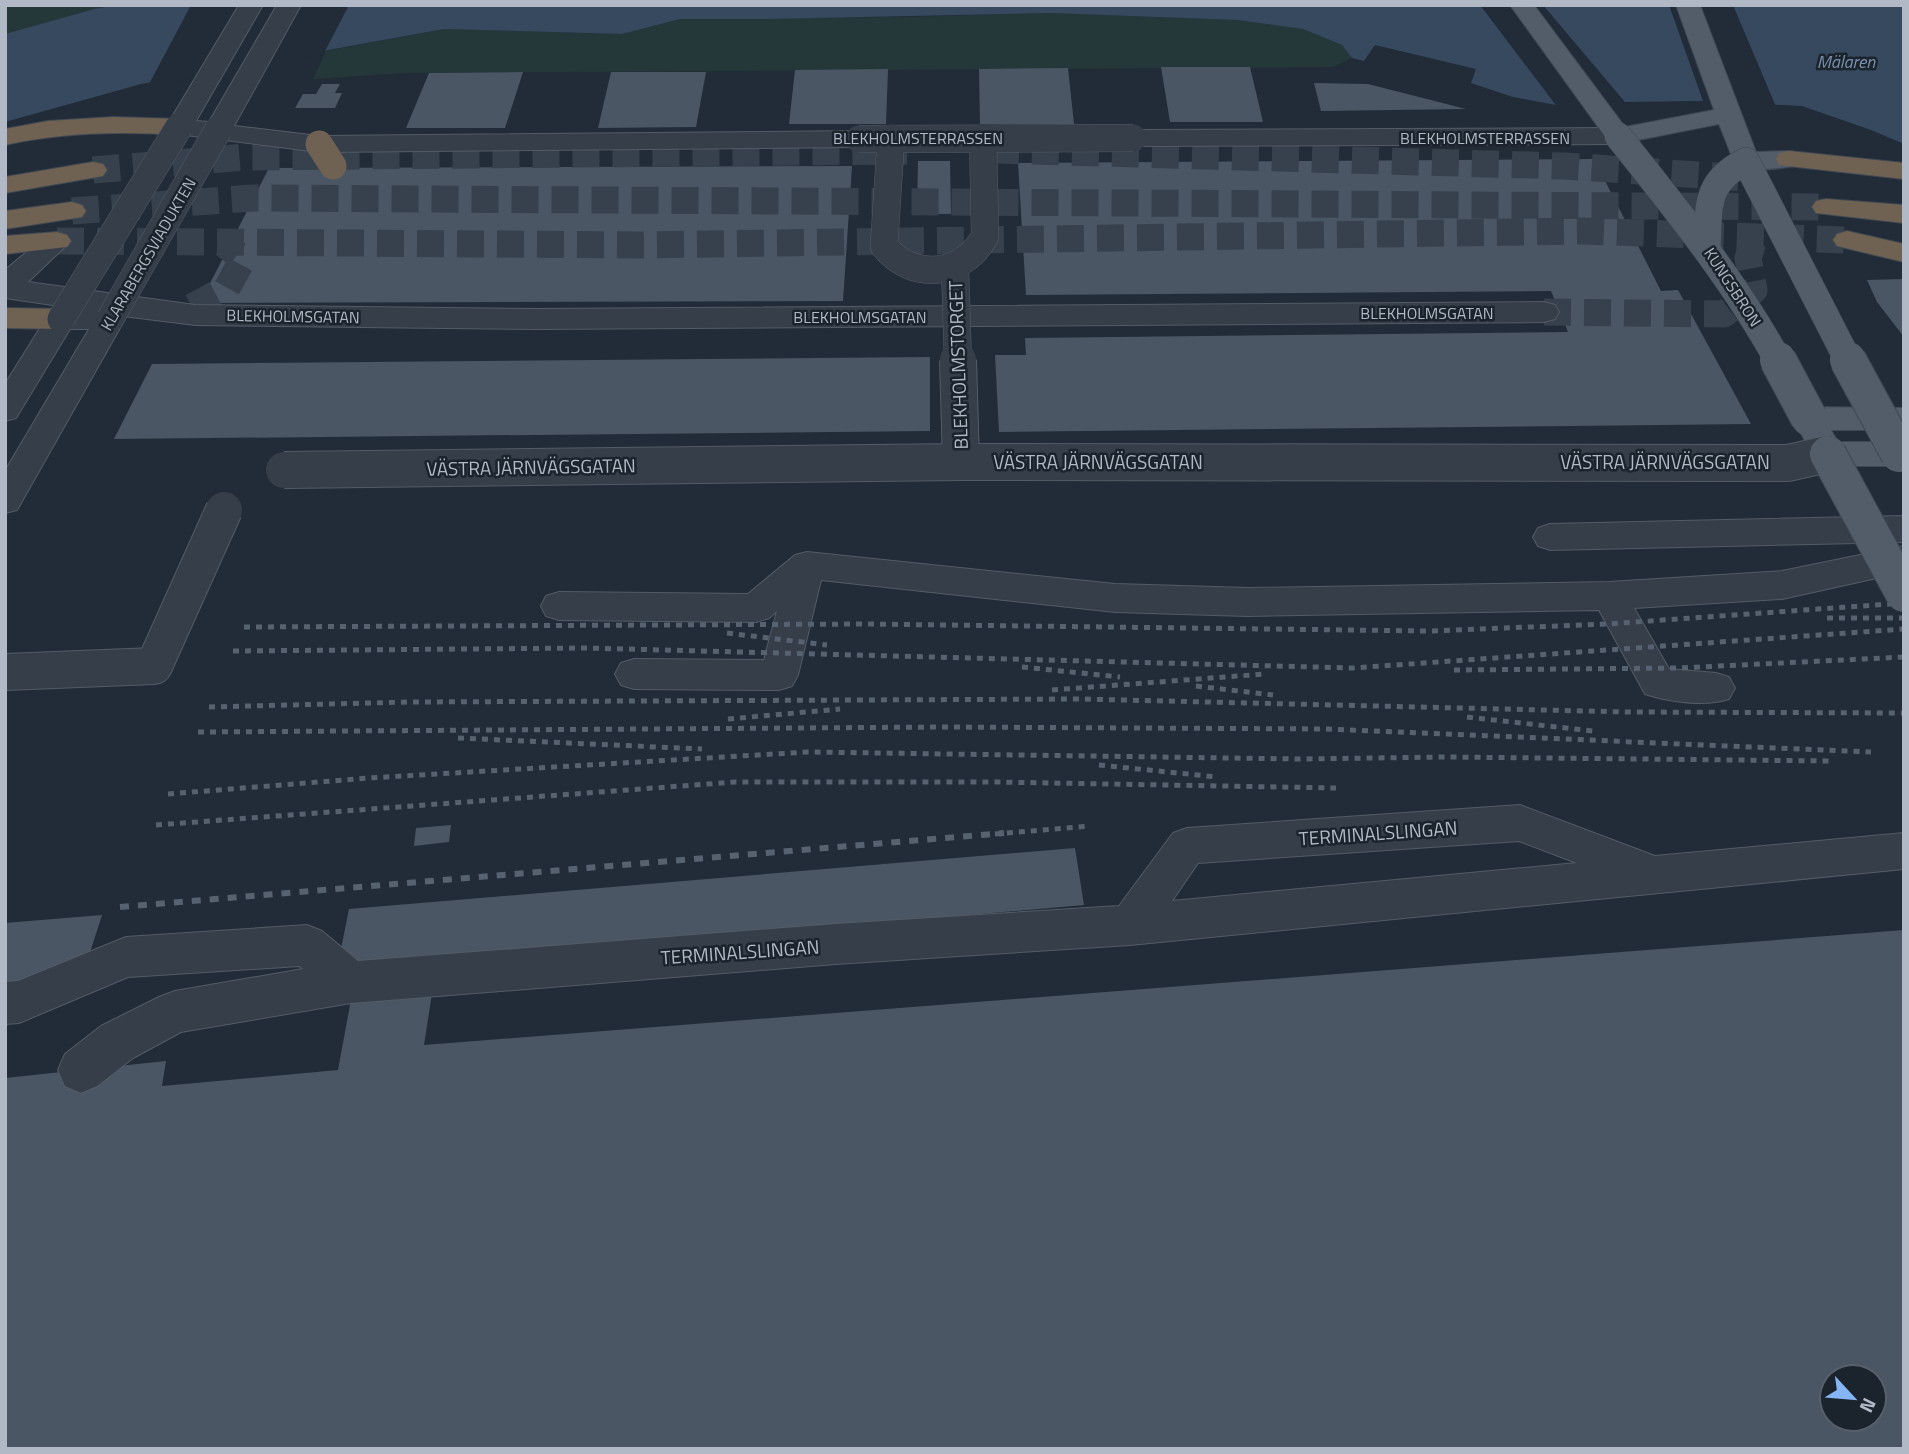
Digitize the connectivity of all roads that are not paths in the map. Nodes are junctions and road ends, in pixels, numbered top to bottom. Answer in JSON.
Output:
{"nodes":[{"id":1,"x":251,"y":5,"type":"edge"},
{"id":2,"x":289,"y":5,"type":"edge"},
{"id":3,"x":1522,"y":5,"type":"edge"},
{"id":4,"x":1688,"y":5,"type":"edge"},
{"id":5,"x":1727,"y":115,"type":"junction"},
{"id":6,"x":178,"y":127,"type":"junction"},
{"id":7,"x":218,"y":130,"type":"junction"},
{"id":8,"x":1618,"y":136,"type":"junction"},
{"id":9,"x":5,"y":137,"type":"edge"},
{"id":10,"x":891,"y":138,"type":"junction"},
{"id":11,"x":983,"y":138,"type":"junction"},
{"id":12,"x":112,"y":145,"type":"tunnel mouth"},
{"id":13,"x":1788,"y":159,"type":"joint"},
{"id":14,"x":1746,"y":160,"type":"junction"},
{"id":15,"x":5,"y":161,"type":"edge"},
{"id":16,"x":93,"y":170,"type":"tunnel mouth"},
{"id":17,"x":1904,"y":171,"type":"edge"},
{"id":18,"x":5,"y":185,"type":"edge"},
{"id":19,"x":1904,"y":191,"type":"edge"},
{"id":20,"x":72,"y":211,"type":"tunnel mouth"},
{"id":21,"x":1904,"y":214,"type":"edge"},
{"id":22,"x":5,"y":220,"type":"edge"},
{"id":23,"x":1904,"y":237,"type":"edge"},
{"id":24,"x":57,"y":241,"type":"joint"},
{"id":25,"x":5,"y":245,"type":"edge"},
{"id":26,"x":1707,"y":247,"type":"junction"},
{"id":27,"x":1904,"y":253,"type":"edge"},
{"id":28,"x":955,"y":268,"type":"junction"},
{"id":29,"x":5,"y":287,"type":"edge"},
{"id":30,"x":1544,"y":312,"type":"tunnel mouth"},
{"id":31,"x":5,"y":318,"type":"edge"},
{"id":32,"x":61,"y":319,"type":"junction"},
{"id":33,"x":110,"y":319,"type":"junction"},
{"id":34,"x":5,"y":410,"type":"edge"},
{"id":35,"x":1809,"y":418,"type":"junction"},
{"id":36,"x":1891,"y":419,"type":"edge"},
{"id":37,"x":1828,"y":454,"type":"junction"},
{"id":38,"x":1902,"y":457,"type":"edge"},
{"id":39,"x":961,"y":462,"type":"junction"},
{"id":40,"x":284,"y":470,"type":"dead end"},
{"id":41,"x":5,"y":501,"type":"edge"},
{"id":42,"x":224,"y":510,"type":"dead end"},
{"id":43,"x":1904,"y":529,"type":"edge"},
{"id":44,"x":1550,"y":537,"type":"dead end"},
{"id":45,"x":1904,"y":559,"type":"edge"},
{"id":46,"x":807,"y":565,"type":"junction"},
{"id":47,"x":1904,"y":594,"type":"edge"},
{"id":48,"x":1609,"y":596,"type":"junction"},
{"id":49,"x":559,"y":606,"type":"dead end"},
{"id":50,"x":5,"y":673,"type":"edge"},
{"id":51,"x":634,"y":674,"type":"dead end"},
{"id":52,"x":1716,"y":688,"type":"dead end"},
{"id":53,"x":1904,"y":851,"type":"edge"},
{"id":54,"x":1657,"y":875,"type":"junction"},
{"id":55,"x":1130,"y":925,"type":"junction"},
{"id":56,"x":351,"y":982,"type":"junction"},
{"id":57,"x":5,"y":1003,"type":"edge"},
{"id":58,"x":81,"y":1070,"type":"dead end"}],
"edges":[{"from":1,"to":6,"type":"street","name":"KLARABERGSVIADUKTEN"},
{"from":2,"to":7,"type":"street","name":"KLARABERGSVIADUKTEN"},
{"from":3,"to":8,"type":"main road","name":"KUNGSBRON"},
{"from":4,"to":5,"type":"main road"},
{"from":5,"to":8,"type":"main road"},
{"from":5,"to":14,"type":"main road"},
{"from":6,"to":7,"type":"street","name":"BLEKHOLMSTERRASSEN"},
{"from":6,"to":9,"type":"highway"},
{"from":6,"to":32,"type":"street","name":"KLARABERGSVIADUKTEN","bridge":true},
{"from":7,"to":10,"type":"street","name":"BLEKHOLMSTERRASSEN","bridge":true},
{"from":7,"to":33,"type":"street","name":"KLARABERGSVIADUKTEN","bridge":true},
{"from":8,"to":11,"type":"street","name":"BLEKHOLMSTERRASSEN","bridge":true},
{"from":8,"to":26,"type":"main road","name":"KUNGSBRON","bridge":true},
{"from":10,"to":11,"type":"street","name":"BLEKHOLMSTERRASSEN","bridge":true},
{"from":10,"to":28,"type":"street","name":"BLEKHOLMSTORGET","bridge":true},
{"from":11,"to":28,"type":"street","name":"BLEKHOLMSTORGET","bridge":true},
{"from":12,"to":15,"type":"highway"},
{"from":13,"to":14,"type":"main road"},
{"from":13,"to":17,"type":"highway"},
{"from":14,"to":26,"type":"main road","bridge":true},
{"from":14,"to":36,"type":"main road","bridge":true},
{"from":16,"to":18,"type":"highway"},
{"from":19,"to":21,"type":"highway"},
{"from":20,"to":22,"type":"highway"},
{"from":23,"to":27,"type":"highway"},
{"from":24,"to":25,"type":"highway"},
{"from":24,"to":29,"type":"street"},
{"from":26,"to":35,"type":"main road","name":"KUNGSBRON","bridge":true},
{"from":28,"to":39,"type":"street","name":"BLEKHOLMSTORGET","bridge":true},
{"from":29,"to":30,"type":"street","name":"BLEKHOLMSGATAN"},
{"from":31,"to":32,"type":"highway"},
{"from":32,"to":33,"type":"street"},
{"from":32,"to":34,"type":"street","name":"KLARABERGSVIADUKTEN"},
{"from":33,"to":41,"type":"street","name":"KLARABERGSVIADUKTEN"},
{"from":35,"to":36,"type":"main road"},
{"from":35,"to":37,"type":"main road","name":"KUNGSBRON"},
{"from":36,"to":38,"type":"main road","bridge":true},
{"from":37,"to":38,"type":"main road"},
{"from":37,"to":39,"type":"street","name":"VÄSTRA JÄRNVÄGSGATAN","bridge":true},
{"from":37,"to":47,"type":"main road","name":"KUNGSBRON","bridge":true},
{"from":39,"to":40,"type":"street","name":"VÄSTRA JÄRNVÄGSGATAN","bridge":true},
{"from":42,"to":50,"type":"street","bridge":true},
{"from":43,"to":44,"type":"street"},
{"from":45,"to":48,"type":"street"},
{"from":46,"to":48,"type":"street"},
{"from":46,"to":49,"type":"street"},
{"from":46,"to":51,"type":"street"},
{"from":48,"to":52,"type":"street"},
{"from":53,"to":54,"type":"street","name":"TERMINALSLINGAN"},
{"from":54,"to":55,"type":"street","name":"TERMINALSLINGAN"},
{"from":54,"to":55,"type":"street","name":"TERMINALSLINGAN"},
{"from":55,"to":56,"type":"street","name":"TERMINALSLINGAN"},
{"from":56,"to":57,"type":"street"},
{"from":56,"to":58,"type":"street","name":"TERMINALSLINGAN"}]}
